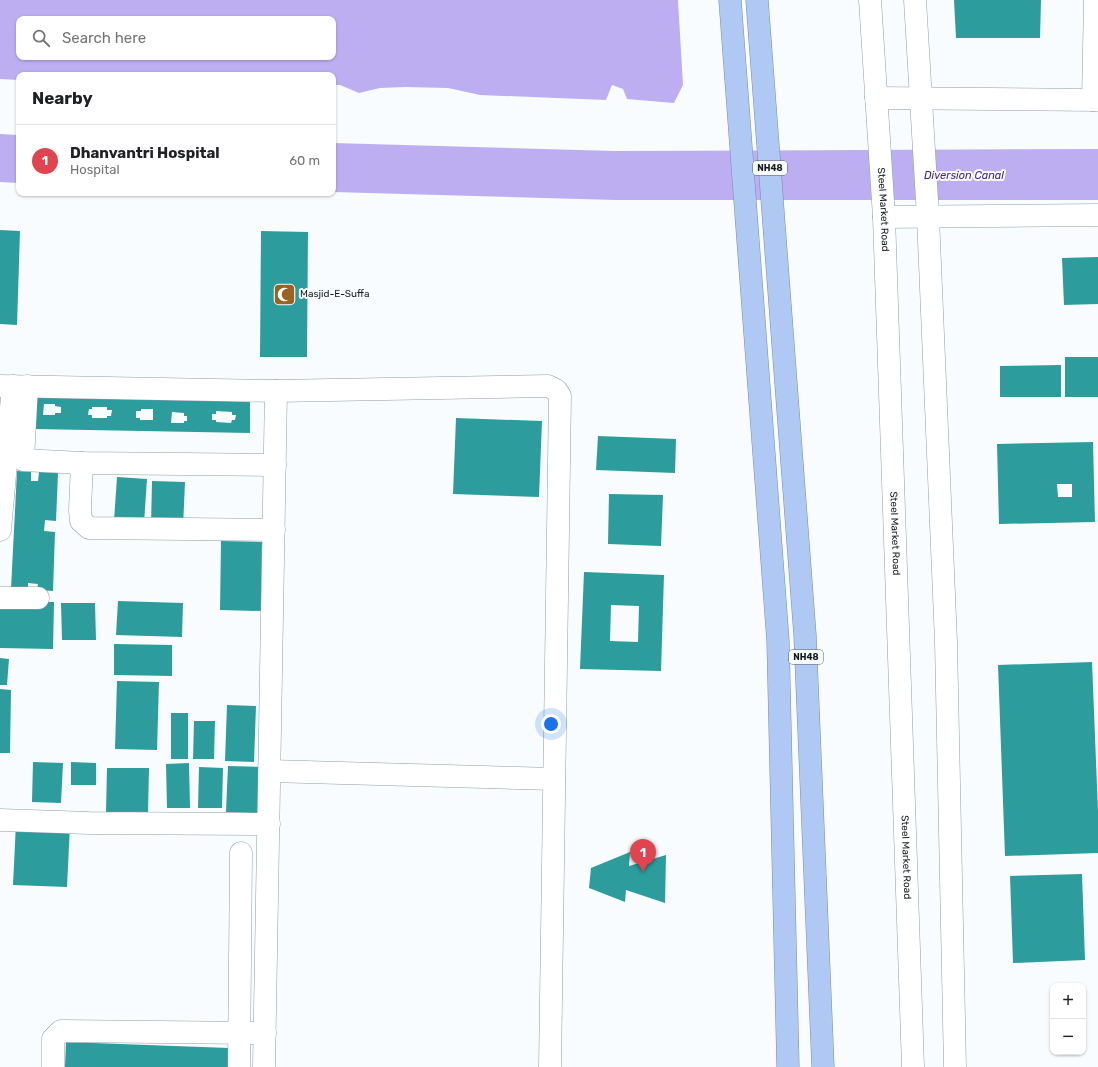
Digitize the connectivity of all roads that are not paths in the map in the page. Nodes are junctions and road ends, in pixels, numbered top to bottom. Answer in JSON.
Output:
{"nodes":[{"id":1,"x":730,"y":0,"type":"edge"},
{"id":2,"x":757,"y":0,"type":"edge"},
{"id":3,"x":870,"y":0,"type":"edge"},
{"id":4,"x":915,"y":0,"type":"edge"},
{"id":5,"x":1095,"y":0,"type":"edge"},
{"id":6,"x":876,"y":98,"type":"junction"},
{"id":7,"x":920,"y":98,"type":"junction"},
{"id":8,"x":1095,"y":100,"type":"edge"},
{"id":9,"x":1098,"y":215,"type":"edge"},
{"id":10,"x":884,"y":217,"type":"junction"},
{"id":11,"x":928,"y":217,"type":"junction"},
{"id":12,"x":14,"y":386,"type":"edge"},
{"id":13,"x":276,"y":391,"type":"junction"},
{"id":14,"x":82,"y":463,"type":"junction"},
{"id":15,"x":275,"y":465,"type":"junction"},
{"id":16,"x":0,"y":530,"type":"edge"},
{"id":17,"x":274,"y":530,"type":"junction"},
{"id":18,"x":0,"y":598,"type":"edge"},
{"id":19,"x":38,"y":598,"type":"dead end"},
{"id":20,"x":270,"y":771,"type":"junction"},
{"id":21,"x":554,"y":779,"type":"junction"},
{"id":22,"x":0,"y":820,"type":"edge"},
{"id":23,"x":269,"y":824,"type":"junction"},
{"id":24,"x":241,"y":853,"type":"dead end"},
{"id":25,"x":239,"y":1032,"type":"junction"},
{"id":26,"x":265,"y":1033,"type":"junction"},
{"id":27,"x":53,"y":1067,"type":"edge"},
{"id":28,"x":239,"y":1067,"type":"edge"},
{"id":29,"x":264,"y":1067,"type":"edge"},
{"id":30,"x":550,"y":1067,"type":"edge"},
{"id":31,"x":788,"y":1067,"type":"edge"},
{"id":32,"x":823,"y":1067,"type":"edge"},
{"id":33,"x":913,"y":1067,"type":"edge"},
{"id":34,"x":955,"y":1067,"type":"edge"}],
"edges":[{"from":1,"to":31,"type":"highway","number":"NH48"},
{"from":2,"to":32,"type":"highway","number":"NH48"},
{"from":3,"to":6,"type":"street","name":"Steel Market Road"},
{"from":4,"to":7,"type":"street"},
{"from":5,"to":8,"type":"street"},
{"from":6,"to":7,"type":"street"},
{"from":6,"to":10,"type":"street","name":"Steel Market Road"},
{"from":7,"to":8,"type":"street"},
{"from":7,"to":11,"type":"street"},
{"from":9,"to":11,"type":"street"},
{"from":10,"to":11,"type":"street"},
{"from":10,"to":33,"type":"street","name":"Steel Market Road"},
{"from":11,"to":34,"type":"street"},
{"from":12,"to":13,"type":"street"},
{"from":12,"to":14,"type":"street"},
{"from":12,"to":16,"type":"street"},
{"from":13,"to":15,"type":"street"},
{"from":13,"to":21,"type":"street"},
{"from":14,"to":15,"type":"street"},
{"from":14,"to":17,"type":"street"},
{"from":15,"to":17,"type":"street"},
{"from":17,"to":20,"type":"street"},
{"from":18,"to":19,"type":"street"},
{"from":20,"to":21,"type":"street"},
{"from":20,"to":23,"type":"street"},
{"from":21,"to":30,"type":"street"},
{"from":22,"to":23,"type":"street"},
{"from":23,"to":26,"type":"street"},
{"from":24,"to":25,"type":"street"},
{"from":25,"to":26,"type":"street"},
{"from":25,"to":27,"type":"street"},
{"from":25,"to":28,"type":"street"},
{"from":26,"to":29,"type":"street"}]}
